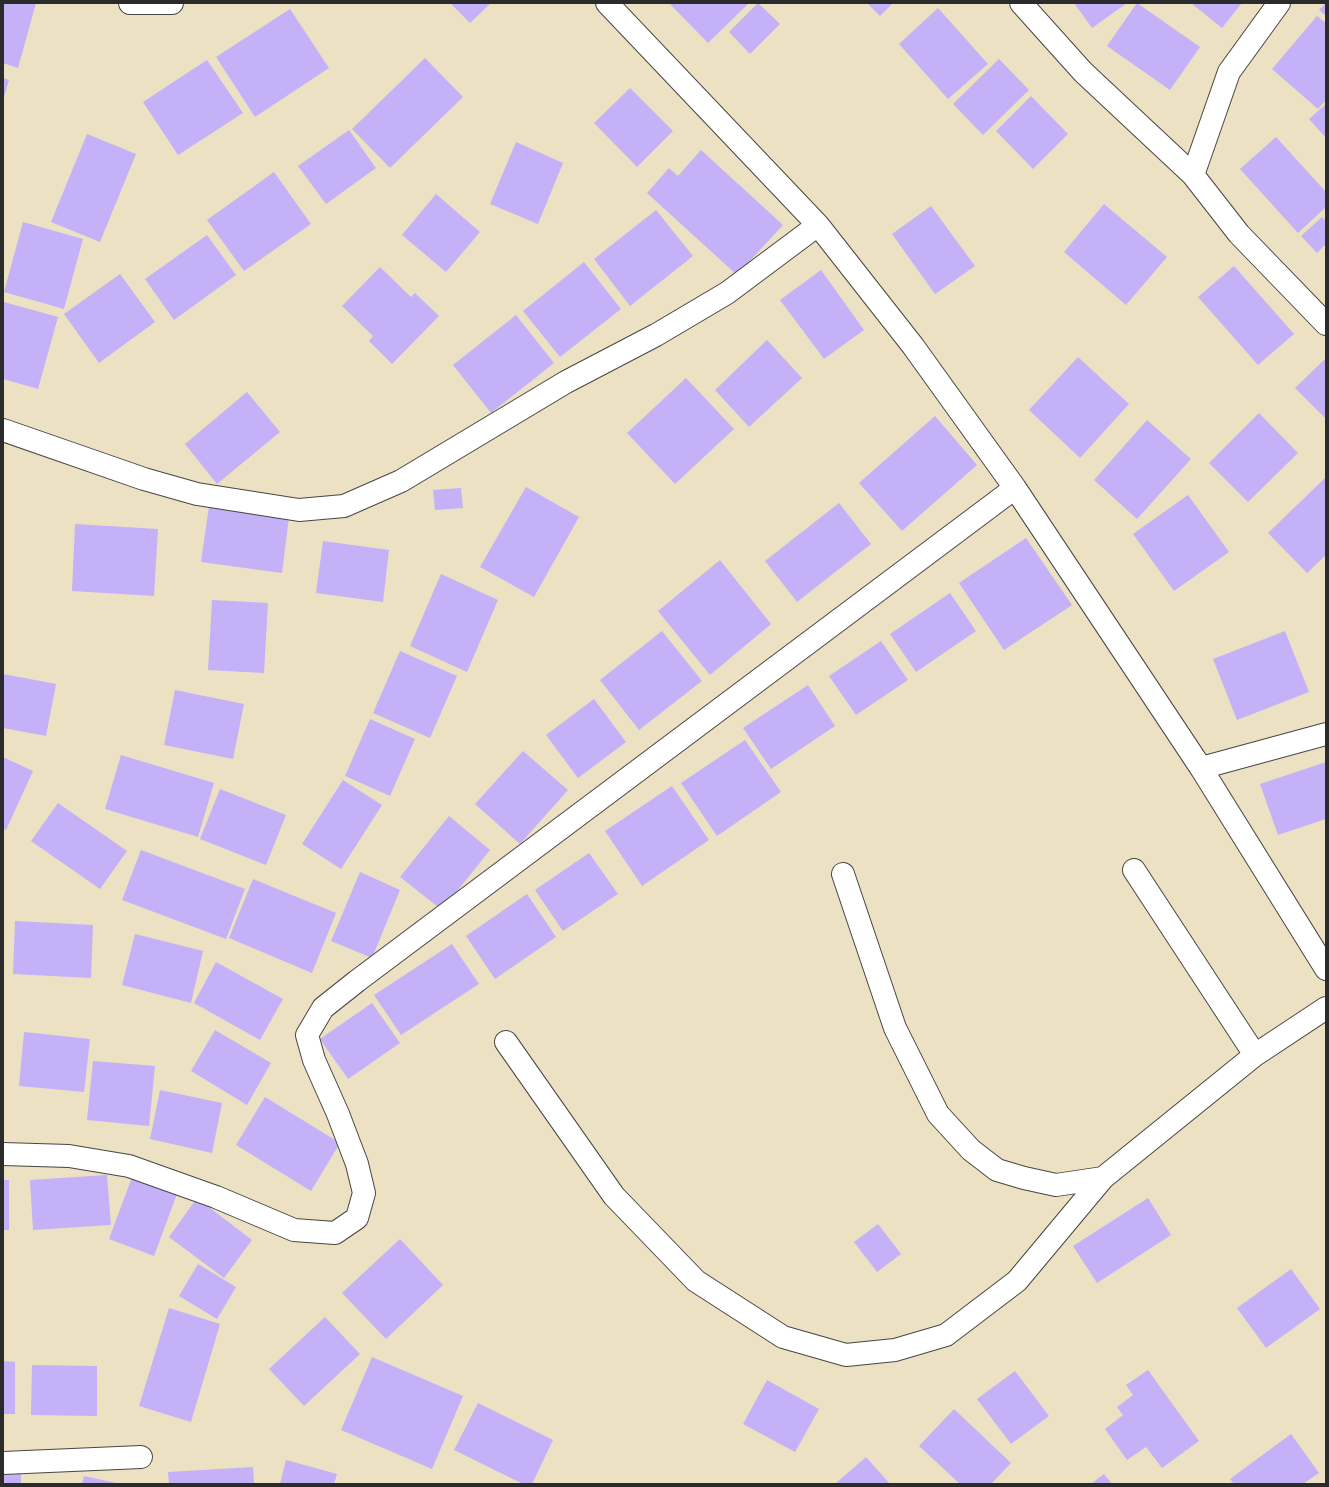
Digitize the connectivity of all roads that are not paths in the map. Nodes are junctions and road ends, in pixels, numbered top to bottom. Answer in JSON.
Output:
{"nodes":[{"id":1,"x":130,"y":3,"type":"edge"},
{"id":2,"x":172,"y":3,"type":"edge"},
{"id":3,"x":607,"y":3,"type":"edge"},
{"id":4,"x":1021,"y":3,"type":"edge"},
{"id":5,"x":1279,"y":3,"type":"edge"},
{"id":6,"x":1193,"y":175,"type":"junction"},
{"id":7,"x":818,"y":225,"type":"junction"},
{"id":8,"x":1326,"y":324,"type":"edge"},
{"id":9,"x":3,"y":430,"type":"edge"},
{"id":10,"x":1015,"y":488,"type":"junction"},
{"id":11,"x":1326,"y":734,"type":"edge"},
{"id":12,"x":1201,"y":768,"type":"junction"},
{"id":13,"x":1134,"y":870,"type":"dead end"},
{"id":14,"x":843,"y":874,"type":"dead end"},
{"id":15,"x":1326,"y":969,"type":"edge"},
{"id":16,"x":1326,"y":1008,"type":"edge"},
{"id":17,"x":506,"y":1042,"type":"dead end"},
{"id":18,"x":1255,"y":1055,"type":"junction"},
{"id":19,"x":3,"y":1154,"type":"edge"},
{"id":20,"x":1103,"y":1178,"type":"junction"},
{"id":21,"x":141,"y":1457,"type":"dead end"},
{"id":22,"x":3,"y":1463,"type":"edge"}],
"edges":[{"from":1,"to":2,"type":"street"},
{"from":3,"to":7,"type":"street"},
{"from":4,"to":6,"type":"street"},
{"from":5,"to":6,"type":"street"},
{"from":6,"to":8,"type":"street"},
{"from":7,"to":9,"type":"street"},
{"from":7,"to":10,"type":"street"},
{"from":10,"to":12,"type":"street"},
{"from":10,"to":19,"type":"street"},
{"from":11,"to":12,"type":"street"},
{"from":12,"to":15,"type":"street"},
{"from":13,"to":18,"type":"street"},
{"from":14,"to":20,"type":"street"},
{"from":16,"to":18,"type":"street"},
{"from":17,"to":20,"type":"street"},
{"from":18,"to":20,"type":"street"},
{"from":21,"to":22,"type":"street"}]}
